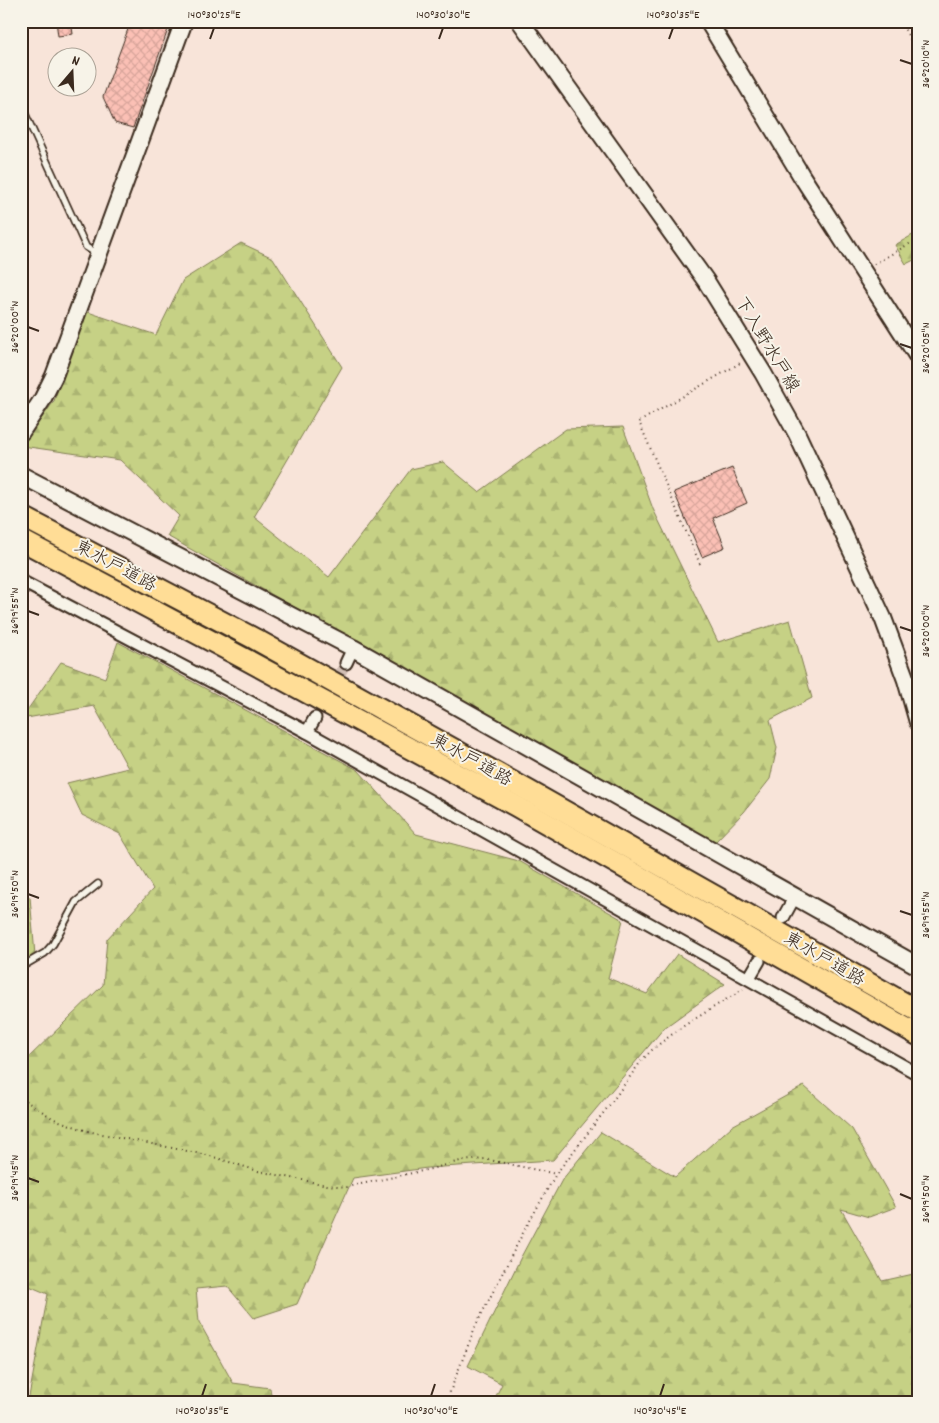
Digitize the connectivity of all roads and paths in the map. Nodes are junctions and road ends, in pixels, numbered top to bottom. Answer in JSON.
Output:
{"nodes":[{"id":1,"x":184,"y":21,"type":"edge"},
{"id":2,"x":520,"y":21,"type":"edge"},
{"id":3,"x":708,"y":21,"type":"edge"},
{"id":4,"x":900,"y":21,"type":"edge"},
{"id":5,"x":918,"y":53,"type":"edge"},
{"id":6,"x":21,"y":105,"type":"edge"},
{"id":7,"x":918,"y":239,"type":"edge"},
{"id":8,"x":99,"y":255,"type":"junction"},
{"id":9,"x":862,"y":271,"type":"junction"},
{"id":10,"x":753,"y":356,"type":"junction"},
{"id":11,"x":918,"y":357,"type":"edge"},
{"id":12,"x":21,"y":432,"type":"edge"},
{"id":13,"x":21,"y":475,"type":"edge"},
{"id":14,"x":21,"y":516,"type":"edge"},
{"id":15,"x":21,"y":540,"type":"edge"},
{"id":16,"x":700,"y":564,"type":"dead end"},
{"id":17,"x":21,"y":581,"type":"edge"},
{"id":18,"x":315,"y":718,"type":"tunnel mouth"},
{"id":19,"x":918,"y":722,"type":"edge"},
{"id":20,"x":307,"y":732,"type":"junction"},
{"id":21,"x":98,"y":884,"type":"dead end"},
{"id":22,"x":794,"y":898,"type":"junction"},
{"id":23,"x":783,"y":918,"type":"dead end"},
{"id":24,"x":759,"y":961,"type":"dead end"},
{"id":25,"x":918,"y":966,"type":"edge"},
{"id":26,"x":21,"y":968,"type":"edge"},
{"id":27,"x":749,"y":978,"type":"junction"},
{"id":28,"x":918,"y":1011,"type":"edge"},
{"id":29,"x":918,"y":1035,"type":"edge"},
{"id":30,"x":918,"y":1074,"type":"edge"},
{"id":31,"x":21,"y":1098,"type":"edge"},
{"id":32,"x":556,"y":1174,"type":"junction"},
{"id":33,"x":446,"y":1402,"type":"edge"}],
"edges":[{"from":1,"to":8,"type":"street"},
{"from":2,"to":10,"type":"street","name":"下入野水戸線"},
{"from":3,"to":9,"type":"street"},
{"from":4,"to":5,"type":"path"},
{"from":6,"to":8,"type":"lane"},
{"from":7,"to":9,"type":"path"},
{"from":8,"to":12,"type":"street"},
{"from":9,"to":11,"type":"street"},
{"from":10,"to":16,"type":"path"},
{"from":10,"to":19,"type":"street","name":"下入野水戸線"},
{"from":13,"to":22,"type":"street"},
{"from":14,"to":28,"type":"highway","name":"東水戸道路"},
{"from":15,"to":29,"type":"highway","name":"東水戸道路"},
{"from":17,"to":20,"type":"street"},
{"from":18,"to":20,"type":"street"},
{"from":20,"to":27,"type":"street"},
{"from":21,"to":26,"type":"lane"},
{"from":22,"to":23,"type":"street"},
{"from":22,"to":25,"type":"street"},
{"from":24,"to":27,"type":"street"},
{"from":27,"to":30,"type":"street"},
{"from":27,"to":32,"type":"path"},
{"from":31,"to":32,"type":"path"},
{"from":32,"to":33,"type":"path"}]}
